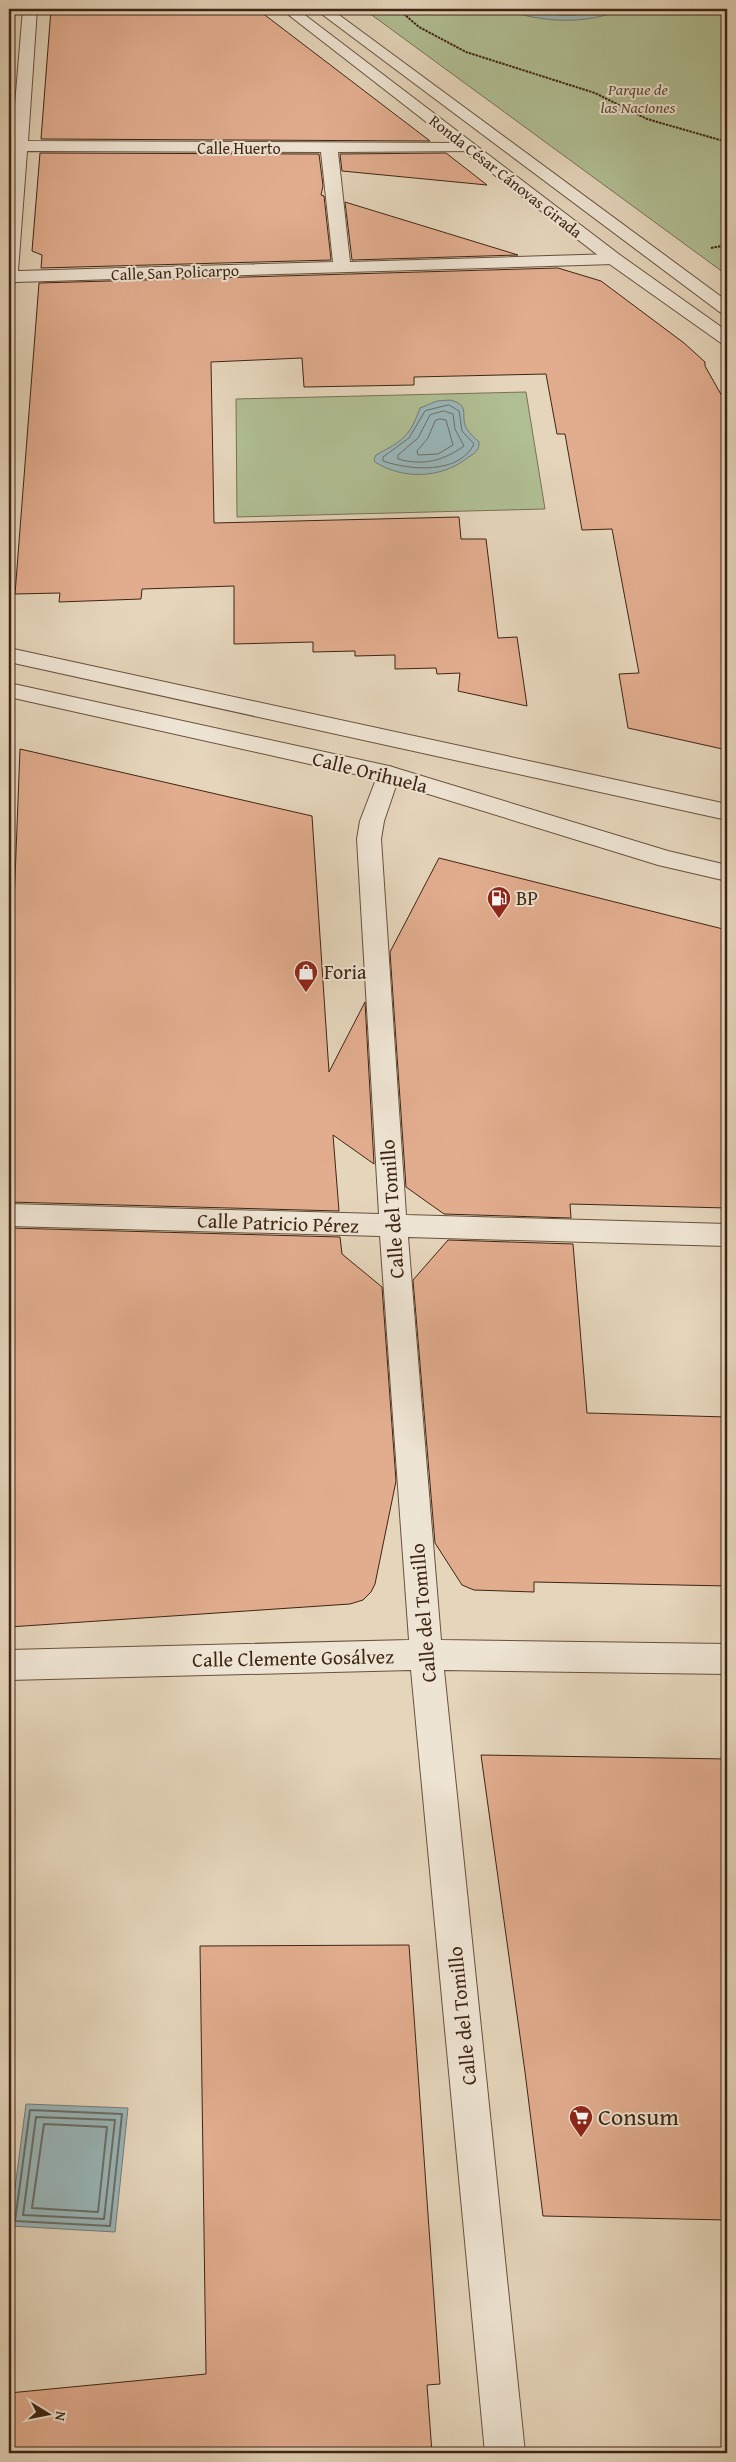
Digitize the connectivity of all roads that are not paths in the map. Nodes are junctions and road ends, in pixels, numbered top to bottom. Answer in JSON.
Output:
{"nodes":[{"id":1,"x":30,"y":9,"type":"edge"},
{"id":2,"x":288,"y":9,"type":"edge"},
{"id":3,"x":322,"y":9,"type":"edge"},
{"id":4,"x":14,"y":146,"type":"edge"},
{"id":5,"x":329,"y":148,"type":"junction"},
{"id":6,"x":469,"y":148,"type":"junction"},
{"id":7,"x":614,"y":259,"type":"junction"},
{"id":8,"x":342,"y":267,"type":"junction"},
{"id":9,"x":9,"y":277,"type":"edge"},
{"id":10,"x":727,"y":309,"type":"edge"},
{"id":11,"x":727,"y":339,"type":"edge"},
{"id":12,"x":9,"y":655,"type":"edge"},
{"id":13,"x":9,"y":690,"type":"edge"},
{"id":14,"x":389,"y":774,"type":"junction"},
{"id":15,"x":727,"y":812,"type":"edge"},
{"id":16,"x":727,"y":873,"type":"edge"},
{"id":17,"x":9,"y":1215,"type":"edge"},
{"id":18,"x":393,"y":1227,"type":"junction"},
{"id":19,"x":727,"y":1235,"type":"edge"},
{"id":20,"x":426,"y":1655,"type":"junction"},
{"id":21,"x":727,"y":1659,"type":"edge"},
{"id":22,"x":9,"y":1665,"type":"edge"},
{"id":23,"x":506,"y":2453,"type":"edge"}],
"edges":[{"from":1,"to":4,"type":"street"},
{"from":2,"to":6,"type":"street","name":"Ronda César Cánovas Girada"},
{"from":3,"to":10,"type":"street","name":"Ronda César Cánovas Girada"},
{"from":4,"to":5,"type":"street","name":"Calle Huerto"},
{"from":4,"to":9,"type":"street"},
{"from":5,"to":6,"type":"street","name":"Calle Huerto"},
{"from":5,"to":8,"type":"street"},
{"from":6,"to":7,"type":"street","name":"Ronda César Cánovas Girada"},
{"from":7,"to":8,"type":"street","name":"Calle San Policarpo"},
{"from":7,"to":11,"type":"street","name":"Ronda César Cánovas Girada"},
{"from":8,"to":9,"type":"street","name":"Calle San Policarpo"},
{"from":12,"to":15,"type":"street","name":"Calle Orihuela"},
{"from":13,"to":14,"type":"street","name":"Calle Orihuela"},
{"from":14,"to":16,"type":"street","name":"Calle Orihuela"},
{"from":14,"to":18,"type":"street","name":"Calle del Tomillo"},
{"from":17,"to":18,"type":"street","name":"Calle Patricio Pérez"},
{"from":18,"to":19,"type":"street","name":"Calle Patricio Pérez"},
{"from":18,"to":20,"type":"street","name":"Calle del Tomillo"},
{"from":20,"to":21,"type":"street","name":"Calle Clemente Gosálvez"},
{"from":20,"to":22,"type":"street","name":"Calle Clemente Gosálvez"},
{"from":20,"to":23,"type":"street","name":"Calle del Tomillo"}]}
